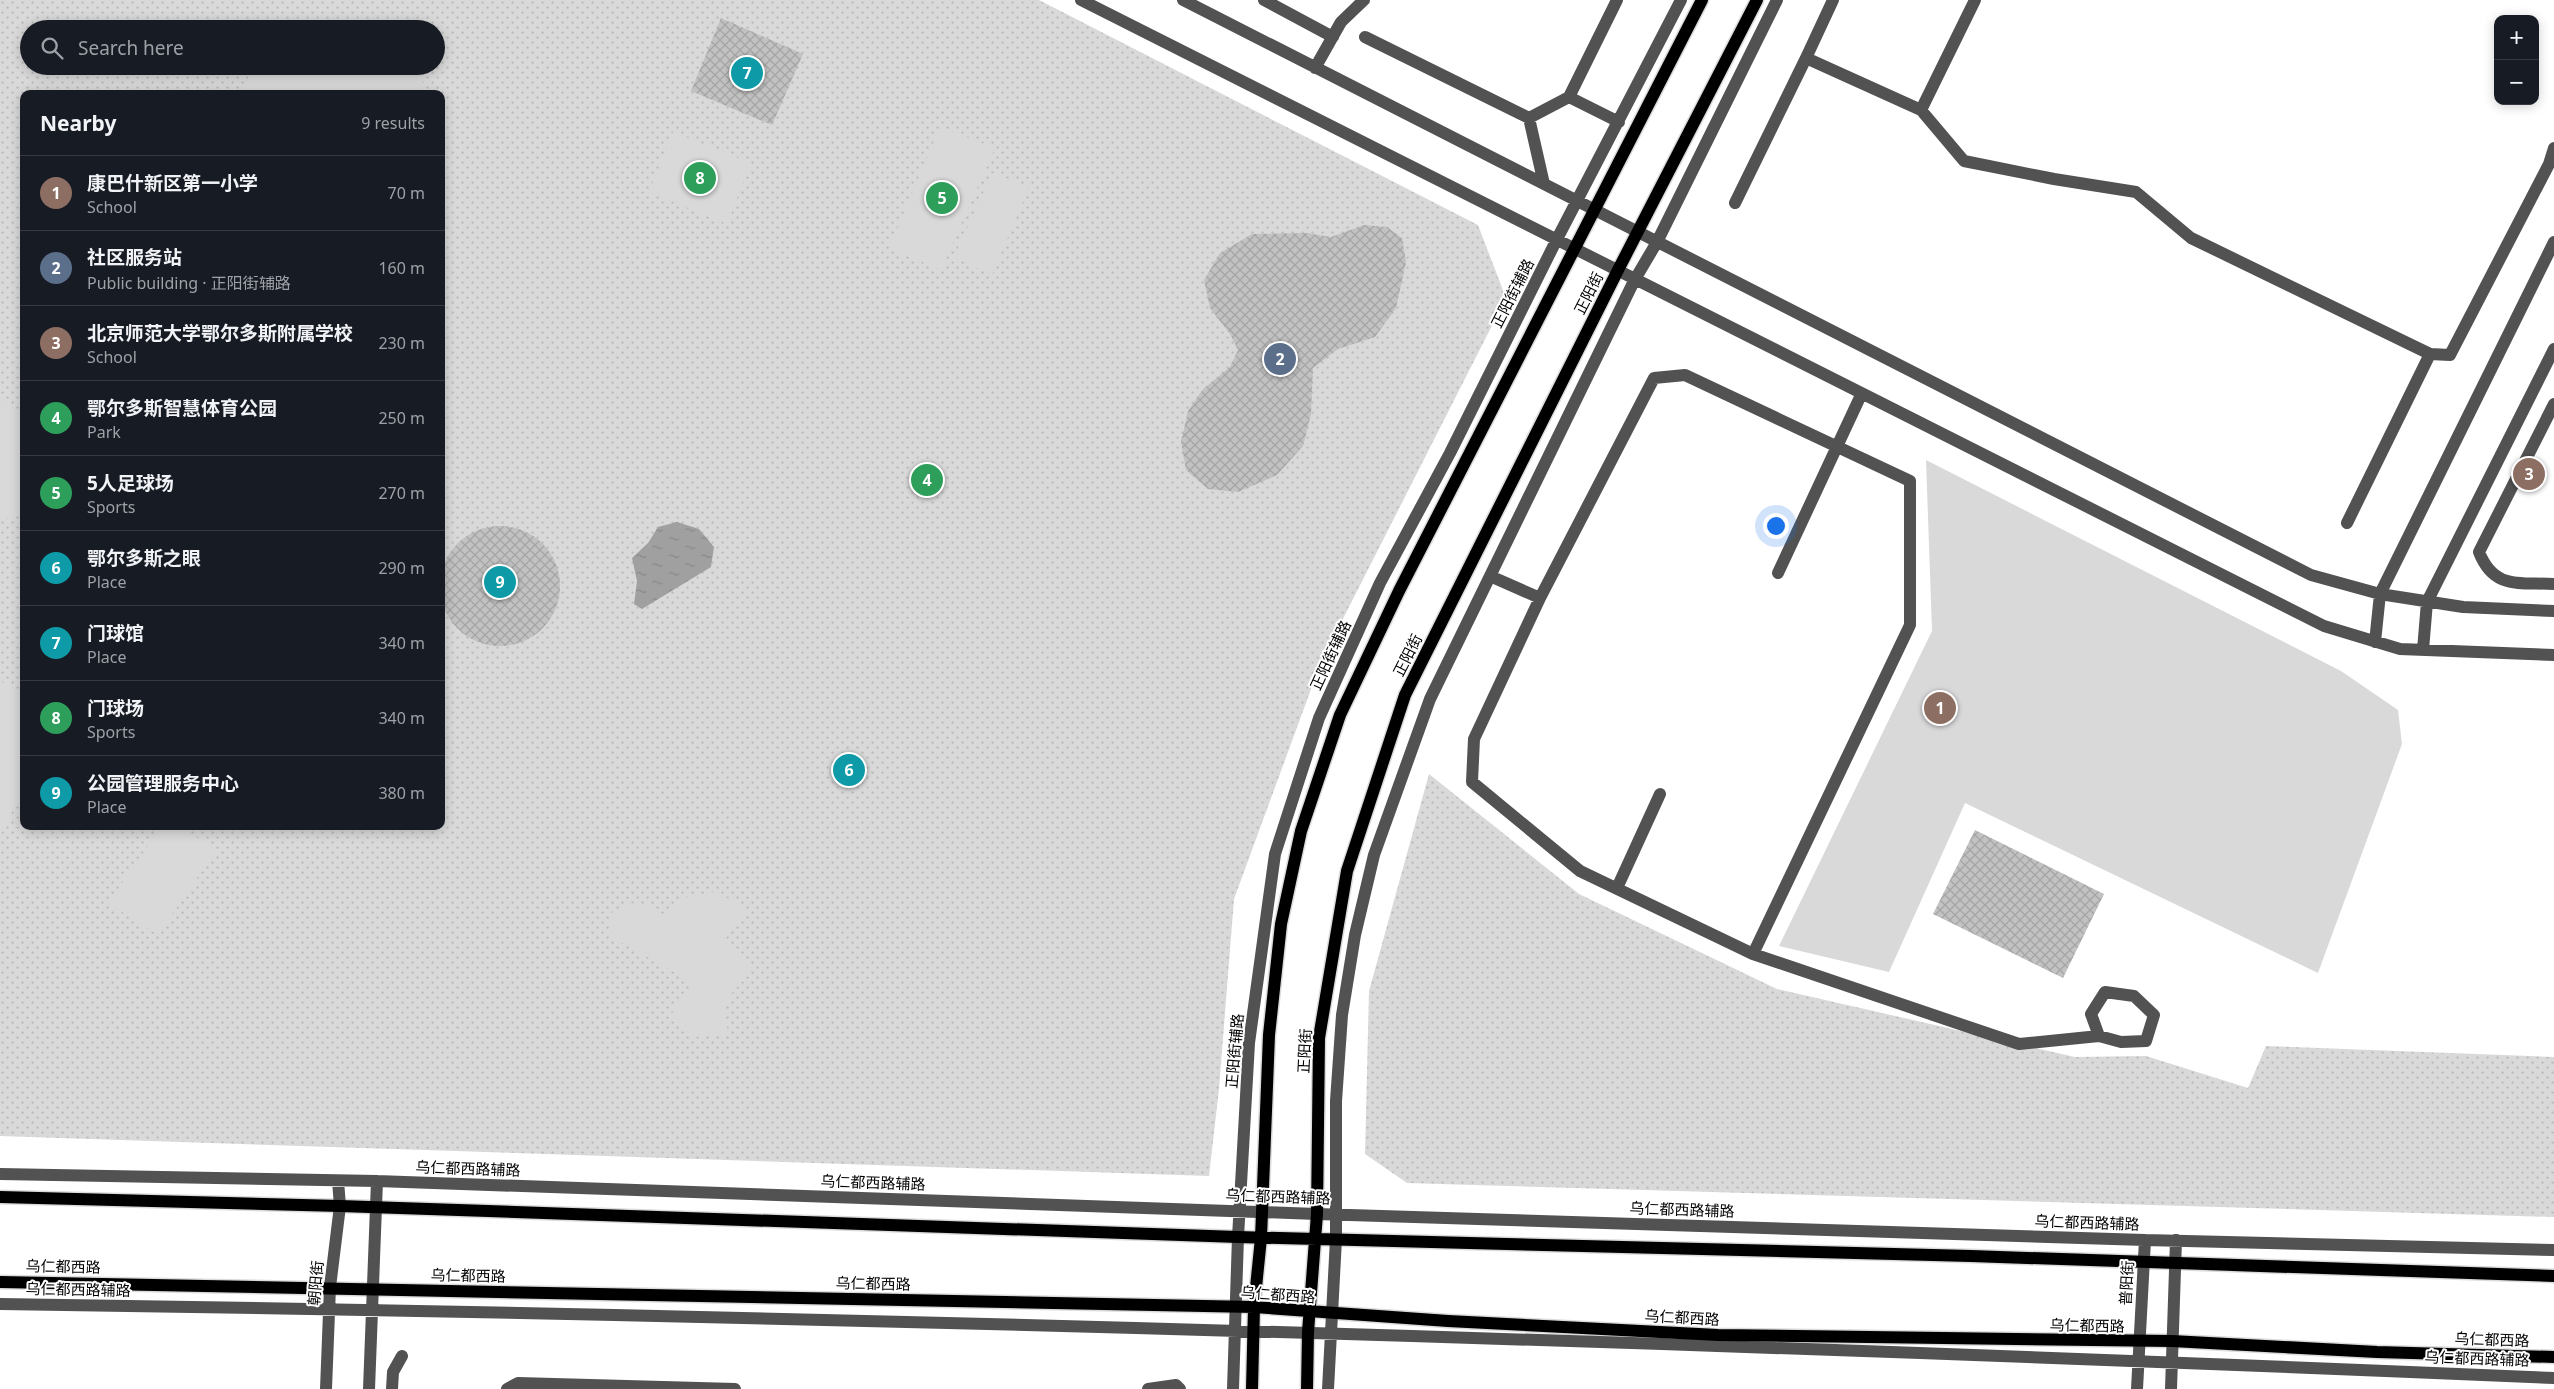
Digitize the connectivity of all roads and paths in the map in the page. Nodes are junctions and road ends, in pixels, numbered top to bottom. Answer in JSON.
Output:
{"nodes":[{"id":1,"x":1081,"y":0,"type":"edge"},
{"id":2,"x":1183,"y":0,"type":"edge"},
{"id":3,"x":1264,"y":0,"type":"edge"},
{"id":4,"x":1364,"y":0,"type":"edge"},
{"id":5,"x":1617,"y":0,"type":"edge"},
{"id":6,"x":1681,"y":0,"type":"edge"},
{"id":7,"x":1702,"y":0,"type":"edge"},
{"id":8,"x":1758,"y":0,"type":"edge"},
{"id":9,"x":1777,"y":0,"type":"edge"},
{"id":10,"x":1833,"y":0,"type":"edge"},
{"id":11,"x":1975,"y":0,"type":"edge"},
{"id":12,"x":1333,"y":37,"type":"junction"},
{"id":13,"x":1365,"y":37,"type":"dead end"},
{"id":14,"x":1806,"y":58,"type":"junction"},
{"id":15,"x":1315,"y":68,"type":"junction"},
{"id":16,"x":1569,"y":97,"type":"junction"},
{"id":17,"x":1921,"y":110,"type":"junction"},
{"id":18,"x":1529,"y":118,"type":"junction"},
{"id":19,"x":1619,"y":122,"type":"junction"},
{"id":20,"x":2554,"y":148,"type":"edge"},
{"id":21,"x":1544,"y":184,"type":"junction"},
{"id":22,"x":1578,"y":202,"type":"junction"},
{"id":23,"x":1735,"y":204,"type":"dead end"},
{"id":24,"x":1595,"y":210,"type":"junction"},
{"id":25,"x":1639,"y":232,"type":"junction"},
{"id":26,"x":1556,"y":241,"type":"junction"},
{"id":27,"x":1657,"y":242,"type":"junction"},
{"id":28,"x":2554,"y":242,"type":"edge"},
{"id":29,"x":1573,"y":250,"type":"junction"},
{"id":30,"x":1617,"y":272,"type":"junction"},
{"id":31,"x":1634,"y":280,"type":"junction"},
{"id":32,"x":2554,"y":349,"type":"edge"},
{"id":33,"x":2430,"y":354,"type":"junction"},
{"id":34,"x":1861,"y":395,"type":"junction"},
{"id":35,"x":2554,"y":404,"type":"edge"},
{"id":36,"x":1835,"y":446,"type":"junction"},
{"id":37,"x":2347,"y":524,"type":"dead end"},
{"id":38,"x":1778,"y":573,"type":"dead end"},
{"id":39,"x":1490,"y":576,"type":"junction"},
{"id":40,"x":2554,"y":584,"type":"edge"},
{"id":41,"x":2380,"y":594,"type":"junction"},
{"id":42,"x":1540,"y":598,"type":"junction"},
{"id":43,"x":2427,"y":602,"type":"junction"},
{"id":44,"x":2554,"y":611,"type":"edge"},
{"id":45,"x":2375,"y":642,"type":"junction"},
{"id":46,"x":2423,"y":650,"type":"junction"},
{"id":47,"x":2554,"y":655,"type":"edge"},
{"id":48,"x":1660,"y":794,"type":"dead end"},
{"id":49,"x":1617,"y":888,"type":"junction"},
{"id":50,"x":1753,"y":954,"type":"junction"},
{"id":51,"x":2099,"y":1036,"type":"junction"},
{"id":52,"x":0,"y":1174,"type":"edge"},
{"id":53,"x":338,"y":1180,"type":"junction"},
{"id":54,"x":377,"y":1181,"type":"junction"},
{"id":55,"x":0,"y":1197,"type":"edge"},
{"id":56,"x":340,"y":1206,"type":"junction"},
{"id":57,"x":377,"y":1209,"type":"junction"},
{"id":58,"x":1240,"y":1211,"type":"junction"},
{"id":59,"x":1261,"y":1212,"type":"junction"},
{"id":60,"x":1317,"y":1214,"type":"junction"},
{"id":61,"x":1335,"y":1214,"type":"junction"},
{"id":62,"x":1238,"y":1237,"type":"junction"},
{"id":63,"x":1261,"y":1238,"type":"junction"},
{"id":64,"x":1314,"y":1238,"type":"junction"},
{"id":65,"x":1336,"y":1239,"type":"junction"},
{"id":66,"x":2145,"y":1240,"type":"junction"},
{"id":67,"x":2176,"y":1240,"type":"junction"},
{"id":68,"x":2554,"y":1250,"type":"edge"},
{"id":69,"x":2143,"y":1262,"type":"junction"},
{"id":70,"x":2175,"y":1263,"type":"junction"},
{"id":71,"x":2554,"y":1276,"type":"edge"},
{"id":72,"x":0,"y":1282,"type":"edge"},
{"id":73,"x":330,"y":1287,"type":"junction"},
{"id":74,"x":374,"y":1290,"type":"junction"},
{"id":75,"x":0,"y":1304,"type":"edge"},
{"id":76,"x":1236,"y":1307,"type":"junction"},
{"id":77,"x":1254,"y":1307,"type":"junction"},
{"id":78,"x":328,"y":1309,"type":"junction"},
{"id":79,"x":373,"y":1310,"type":"junction"},
{"id":80,"x":1309,"y":1312,"type":"junction"},
{"id":81,"x":1331,"y":1314,"type":"junction"},
{"id":82,"x":1235,"y":1330,"type":"junction"},
{"id":83,"x":1253,"y":1331,"type":"junction"},
{"id":84,"x":1308,"y":1332,"type":"junction"},
{"id":85,"x":1330,"y":1332,"type":"junction"},
{"id":86,"x":2139,"y":1342,"type":"junction"},
{"id":87,"x":2172,"y":1342,"type":"junction"},
{"id":88,"x":402,"y":1356,"type":"dead end"},
{"id":89,"x":2554,"y":1357,"type":"edge"},
{"id":90,"x":2138,"y":1361,"type":"junction"},
{"id":91,"x":2172,"y":1362,"type":"junction"},
{"id":92,"x":2554,"y":1378,"type":"edge"},
{"id":93,"x":326,"y":1389,"type":"edge"},
{"id":94,"x":370,"y":1389,"type":"edge"},
{"id":95,"x":392,"y":1389,"type":"edge"},
{"id":96,"x":507,"y":1389,"type":"edge"},
{"id":97,"x":735,"y":1389,"type":"edge"},
{"id":98,"x":1148,"y":1389,"type":"edge"},
{"id":99,"x":1180,"y":1389,"type":"edge"},
{"id":100,"x":1233,"y":1389,"type":"edge"},
{"id":101,"x":1252,"y":1389,"type":"edge"},
{"id":102,"x":1307,"y":1389,"type":"edge"},
{"id":103,"x":1328,"y":1389,"type":"edge"},
{"id":104,"x":2137,"y":1389,"type":"edge"},
{"id":105,"x":2171,"y":1389,"type":"edge"}],
"edges":[{"from":1,"to":26,"type":"street"},
{"from":2,"to":15,"type":"street"},
{"from":3,"to":12,"type":"street"},
{"from":4,"to":12,"type":"street"},
{"from":5,"to":16,"type":"street"},
{"from":6,"to":19,"type":"street","name":"正阳街辅路"},
{"from":7,"to":24,"type":"main road"},
{"from":8,"to":25,"type":"main road","name":"正阳街"},
{"from":9,"to":27,"type":"street"},
{"from":10,"to":14,"type":"street"},
{"from":11,"to":17,"type":"street"},
{"from":12,"to":15,"type":"street"},
{"from":13,"to":18,"type":"street"},
{"from":14,"to":17,"type":"street"},
{"from":14,"to":23,"type":"street"},
{"from":15,"to":21,"type":"street"},
{"from":16,"to":18,"type":"street"},
{"from":16,"to":19,"type":"street"},
{"from":17,"to":33,"type":"street"},
{"from":18,"to":21,"type":"street"},
{"from":19,"to":22,"type":"street","name":"正阳街辅路"},
{"from":20,"to":33,"type":"street"},
{"from":21,"to":22,"type":"street"},
{"from":22,"to":24,"type":"street"},
{"from":22,"to":26,"type":"street","name":"正阳街辅路"},
{"from":24,"to":25,"type":"street"},
{"from":24,"to":29,"type":"main road"},
{"from":25,"to":27,"type":"street"},
{"from":25,"to":30,"type":"main road","name":"正阳街"},
{"from":26,"to":29,"type":"street"},
{"from":26,"to":58,"type":"street","name":"正阳街辅路"},
{"from":27,"to":31,"type":"street"},
{"from":27,"to":41,"type":"street"},
{"from":28,"to":41,"type":"street"},
{"from":29,"to":30,"type":"street"},
{"from":29,"to":59,"type":"main road"},
{"from":30,"to":31,"type":"street"},
{"from":30,"to":60,"type":"main road","name":"正阳街"},
{"from":31,"to":34,"type":"street"},
{"from":31,"to":39,"type":"street"},
{"from":32,"to":43,"type":"street"},
{"from":33,"to":37,"type":"street"},
{"from":34,"to":36,"type":"street"},
{"from":34,"to":45,"type":"street"},
{"from":35,"to":40,"type":"street"},
{"from":36,"to":38,"type":"street"},
{"from":36,"to":42,"type":"street"},
{"from":36,"to":50,"type":"street"},
{"from":39,"to":42,"type":"street"},
{"from":39,"to":61,"type":"street"},
{"from":41,"to":43,"type":"street"},
{"from":41,"to":45,"type":"street"},
{"from":42,"to":49,"type":"street"},
{"from":43,"to":44,"type":"street"},
{"from":43,"to":46,"type":"street"},
{"from":45,"to":46,"type":"street"},
{"from":46,"to":47,"type":"street"},
{"from":48,"to":49,"type":"street"},
{"from":49,"to":50,"type":"street"},
{"from":50,"to":51,"type":"street"},
{"from":51,"to":51,"type":"street"},
{"from":52,"to":53,"type":"street","name":"乌仁都西路辅路"},
{"from":53,"to":54,"type":"street","name":"乌仁都西路辅路"},
{"from":53,"to":56,"type":"street","name":"朝阳街"},
{"from":54,"to":57,"type":"street"},
{"from":54,"to":58,"type":"street","name":"乌仁都西路辅路"},
{"from":55,"to":56,"type":"main road"},
{"from":56,"to":57,"type":"main road"},
{"from":56,"to":73,"type":"street","name":"朝阳街"},
{"from":57,"to":62,"type":"main road"},
{"from":57,"to":74,"type":"street"},
{"from":58,"to":59,"type":"street","name":"乌仁都西路辅路"},
{"from":58,"to":62,"type":"street","name":"正阳街辅路"},
{"from":59,"to":60,"type":"street","name":"乌仁都西路辅路"},
{"from":59,"to":63,"type":"main road"},
{"from":60,"to":61,"type":"street","name":"乌仁都西路辅路"},
{"from":60,"to":64,"type":"main road","name":"正阳街"},
{"from":61,"to":65,"type":"street"},
{"from":61,"to":66,"type":"street","name":"乌仁都西路辅路"},
{"from":62,"to":63,"type":"main road"},
{"from":62,"to":76,"type":"street","name":"正阳街辅路"},
{"from":63,"to":64,"type":"main road"},
{"from":63,"to":77,"type":"main road"},
{"from":64,"to":65,"type":"main road"},
{"from":64,"to":80,"type":"main road","name":"正阳街"},
{"from":65,"to":69,"type":"main road"},
{"from":65,"to":81,"type":"street"},
{"from":66,"to":67,"type":"street","name":"乌仁都西路辅路"},
{"from":66,"to":69,"type":"street","name":"普阳街"},
{"from":67,"to":68,"type":"street","name":"乌仁都西路辅路"},
{"from":67,"to":70,"type":"street"},
{"from":69,"to":70,"type":"main road"},
{"from":69,"to":86,"type":"street","name":"普阳街"},
{"from":70,"to":71,"type":"main road"},
{"from":70,"to":87,"type":"street"},
{"from":72,"to":73,"type":"main road","name":"乌仁都西路"},
{"from":73,"to":74,"type":"main road","name":"乌仁都西路"},
{"from":73,"to":78,"type":"street","name":"朝阳街"},
{"from":74,"to":76,"type":"main road","name":"乌仁都西路"},
{"from":74,"to":79,"type":"street"},
{"from":75,"to":78,"type":"street","name":"乌仁都西路辅路"},
{"from":76,"to":77,"type":"main road","name":"乌仁都西路"},
{"from":76,"to":82,"type":"street","name":"正阳街辅路"},
{"from":77,"to":80,"type":"main road","name":"乌仁都西路"},
{"from":77,"to":83,"type":"main road"},
{"from":78,"to":79,"type":"street","name":"乌仁都西路辅路"},
{"from":78,"to":93,"type":"street","name":"朝阳街"},
{"from":79,"to":82,"type":"street","name":"乌仁都西路辅路"},
{"from":79,"to":94,"type":"street"},
{"from":80,"to":81,"type":"main road","name":"乌仁都西路"},
{"from":80,"to":84,"type":"main road","name":"正阳街"},
{"from":81,"to":85,"type":"street"},
{"from":81,"to":86,"type":"main road","name":"乌仁都西路"},
{"from":82,"to":83,"type":"street","name":"乌仁都西路辅路"},
{"from":82,"to":100,"type":"street","name":"正阳街辅路"},
{"from":83,"to":84,"type":"street","name":"乌仁都西路辅路"},
{"from":83,"to":101,"type":"main road"},
{"from":84,"to":85,"type":"street","name":"乌仁都西路辅路"},
{"from":84,"to":102,"type":"main road","name":"正阳街"},
{"from":85,"to":90,"type":"street","name":"乌仁都西路辅路"},
{"from":85,"to":103,"type":"street"},
{"from":86,"to":87,"type":"main road","name":"乌仁都西路"},
{"from":86,"to":90,"type":"street","name":"普阳街"},
{"from":87,"to":89,"type":"main road","name":"乌仁都西路"},
{"from":87,"to":91,"type":"street"},
{"from":88,"to":95,"type":"street"},
{"from":90,"to":91,"type":"street","name":"乌仁都西路辅路"},
{"from":90,"to":104,"type":"street","name":"普阳街"},
{"from":91,"to":92,"type":"street","name":"乌仁都西路辅路"},
{"from":91,"to":105,"type":"street"},
{"from":96,"to":97,"type":"street"},
{"from":98,"to":99,"type":"street"}]}
